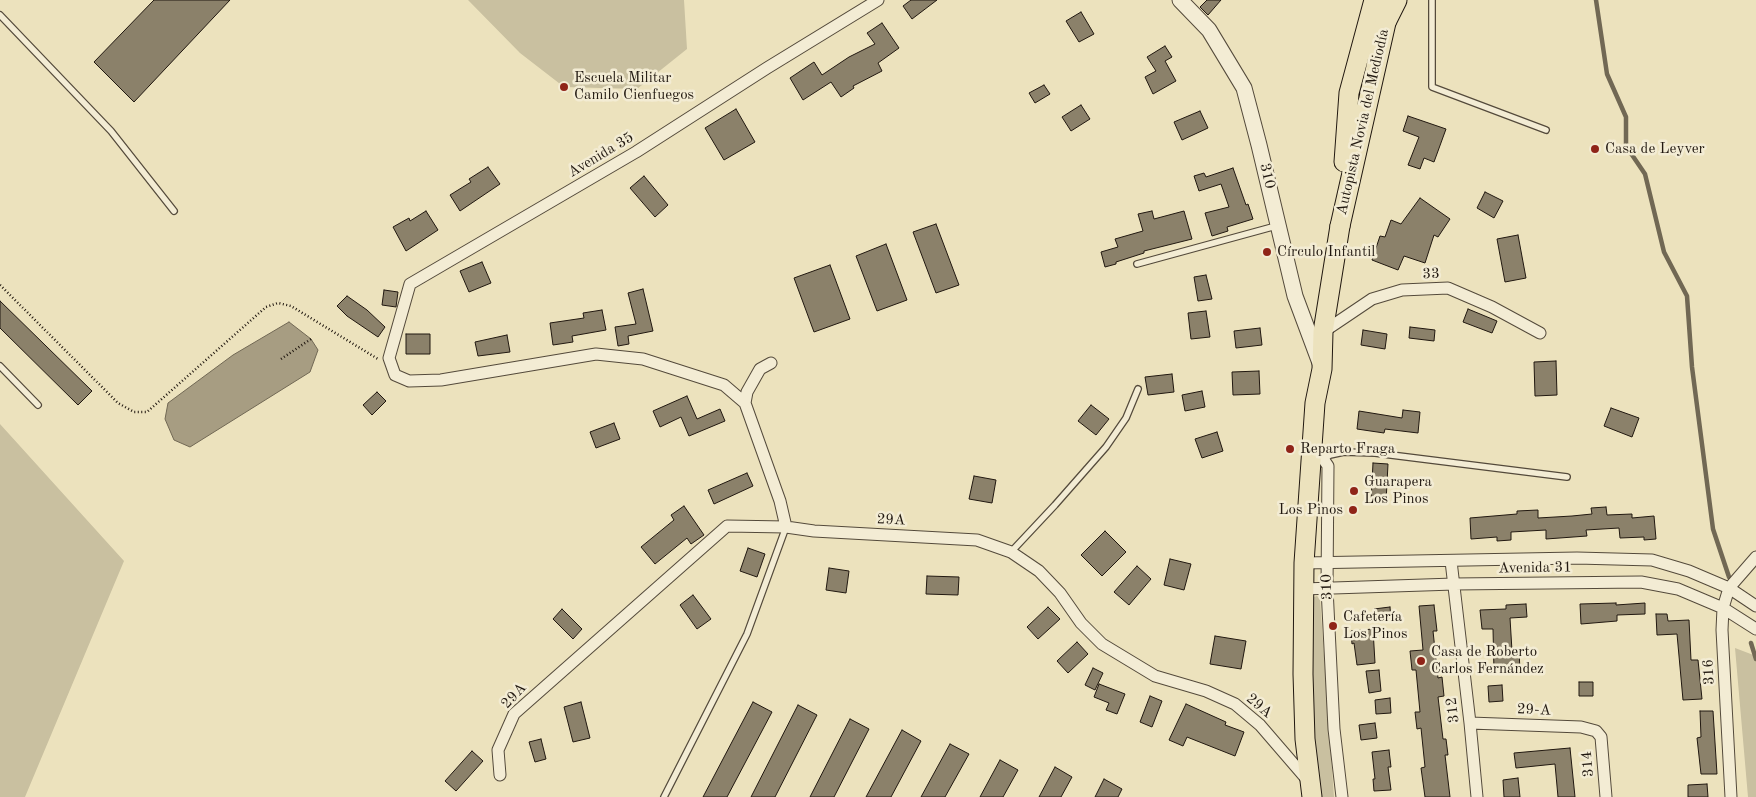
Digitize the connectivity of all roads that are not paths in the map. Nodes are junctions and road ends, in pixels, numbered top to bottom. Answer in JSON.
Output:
{"nodes":[{"id":1,"x":878,"y":0,"type":"edge"},
{"id":2,"x":1180,"y":0,"type":"edge"},
{"id":3,"x":1374,"y":0,"type":"edge"},
{"id":4,"x":1396,"y":0,"type":"edge"},
{"id":5,"x":1432,"y":0,"type":"edge"},
{"id":6,"x":1389,"y":10,"type":"edge"},
{"id":7,"x":0,"y":14,"type":"edge"},
{"id":8,"x":1546,"y":130,"type":"dead end"},
{"id":9,"x":174,"y":211,"type":"dead end"},
{"id":10,"x":1278,"y":225,"type":"junction"},
{"id":11,"x":1340,"y":226,"type":"junction"},
{"id":12,"x":1137,"y":264,"type":"dead end"},
{"id":13,"x":1323,"y":332,"type":"junction"},
{"id":14,"x":1540,"y":333,"type":"dead end"},
{"id":15,"x":771,"y":363,"type":"dead end"},
{"id":16,"x":0,"y":366,"type":"edge"},
{"id":17,"x":1322,"y":369,"type":"junction"},
{"id":18,"x":1138,"y":389,"type":"dead end"},
{"id":19,"x":745,"y":403,"type":"junction"},
{"id":20,"x":38,"y":405,"type":"dead end"},
{"id":21,"x":1312,"y":442,"type":"junction"},
{"id":22,"x":1323,"y":460,"type":"junction"},
{"id":23,"x":1567,"y":477,"type":"dead end"},
{"id":24,"x":786,"y":527,"type":"junction"},
{"id":25,"x":1011,"y":552,"type":"junction"},
{"id":26,"x":1756,"y":558,"type":"edge"},
{"id":27,"x":1451,"y":561,"type":"junction"},
{"id":28,"x":1304,"y":563,"type":"junction"},
{"id":29,"x":1327,"y":564,"type":"junction"},
{"id":30,"x":1454,"y":584,"type":"junction"},
{"id":31,"x":1327,"y":588,"type":"junction"},
{"id":32,"x":1729,"y":588,"type":"junction"},
{"id":33,"x":1303,"y":589,"type":"junction"},
{"id":34,"x":1756,"y":606,"type":"edge"},
{"id":35,"x":1723,"y":608,"type":"junction"},
{"id":36,"x":1756,"y":629,"type":"edge"},
{"id":37,"x":1470,"y":723,"type":"junction"},
{"id":38,"x":1596,"y":730,"type":"joint"},
{"id":39,"x":500,"y":774,"type":"dead end"},
{"id":40,"x":1311,"y":791,"type":"edge"},
{"id":41,"x":664,"y":797,"type":"edge"},
{"id":42,"x":1342,"y":797,"type":"edge"},
{"id":43,"x":1477,"y":797,"type":"edge"},
{"id":44,"x":1606,"y":797,"type":"edge"},
{"id":45,"x":1731,"y":797,"type":"edge"}],
"edges":[{"from":1,"to":19,"type":"street","name":"Avenida 35"},
{"from":2,"to":10,"type":"street","name":"310"},
{"from":3,"to":11,"type":"main road","name":"Autopista Novia del Mediodía"},
{"from":4,"to":6,"type":"highway"},
{"from":5,"to":8,"type":"lane"},
{"from":6,"to":11,"type":"main road","name":"Autopista Novia del Mediodía"},
{"from":7,"to":9,"type":"lane"},
{"from":10,"to":12,"type":"lane"},
{"from":10,"to":17,"type":"street","name":"310"},
{"from":11,"to":13,"type":"main road"},
{"from":13,"to":14,"type":"street","name":"33"},
{"from":13,"to":17,"type":"main road"},
{"from":15,"to":19,"type":"street"},
{"from":16,"to":20,"type":"lane"},
{"from":17,"to":21,"type":"main road"},
{"from":18,"to":25,"type":"lane"},
{"from":19,"to":24,"type":"street"},
{"from":21,"to":22,"type":"street","name":"310"},
{"from":21,"to":28,"type":"main road"},
{"from":22,"to":23,"type":"lane"},
{"from":22,"to":29,"type":"street","name":"310"},
{"from":24,"to":25,"type":"street","name":"29A"},
{"from":24,"to":39,"type":"street","name":"29A"},
{"from":24,"to":41,"type":"lane"},
{"from":25,"to":40,"type":"street","name":"29A"},
{"from":26,"to":32,"type":"street","name":"316"},
{"from":27,"to":29,"type":"street","name":"Avenida 31"},
{"from":27,"to":30,"type":"street","name":"312"},
{"from":27,"to":32,"type":"street","name":"Avenida 31"},
{"from":28,"to":29,"type":"street","name":"Avenida 31"},
{"from":28,"to":33,"type":"main road"},
{"from":29,"to":31,"type":"street","name":"310"},
{"from":30,"to":31,"type":"street","name":"Avenida 31"},
{"from":30,"to":35,"type":"street","name":"Avenida 31"},
{"from":30,"to":37,"type":"street","name":"312"},
{"from":31,"to":33,"type":"street","name":"Avenida 31"},
{"from":31,"to":42,"type":"street","name":"310"},
{"from":32,"to":34,"type":"street","name":"Avenida 31"},
{"from":32,"to":35,"type":"street","name":"316"},
{"from":33,"to":40,"type":"main road"},
{"from":35,"to":36,"type":"street","name":"Avenida 31"},
{"from":35,"to":45,"type":"street","name":"316"},
{"from":37,"to":38,"type":"street","name":"29-A"},
{"from":37,"to":43,"type":"street","name":"312"},
{"from":38,"to":44,"type":"street","name":"314"}]}
